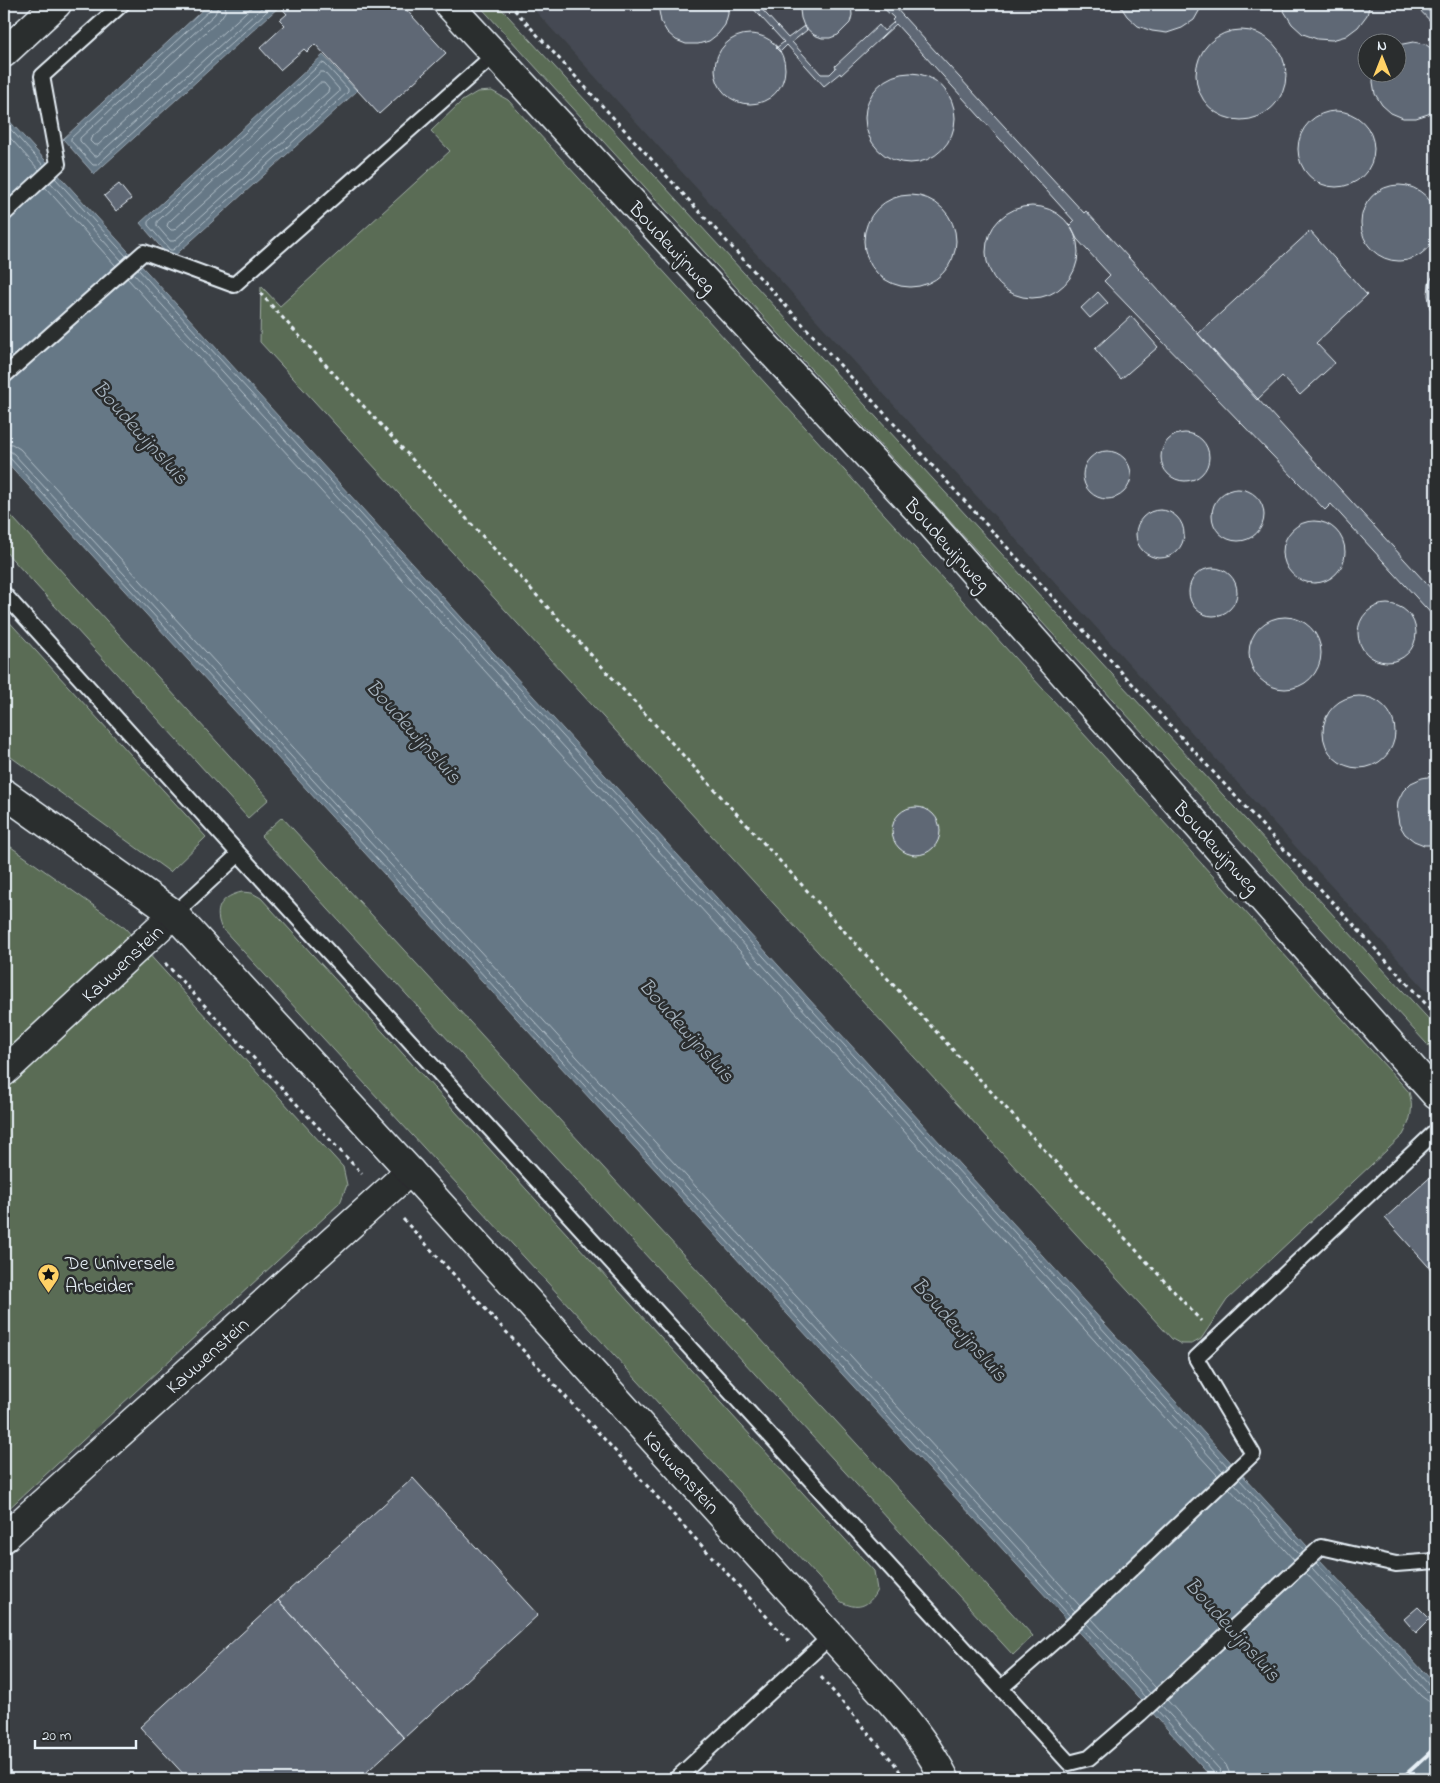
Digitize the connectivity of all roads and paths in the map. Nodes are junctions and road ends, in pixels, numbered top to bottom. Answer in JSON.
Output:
{"nodes":[{"id":1,"x":57,"y":4,"type":"edge"},
{"id":2,"x":122,"y":4,"type":"edge"},
{"id":3,"x":448,"y":4,"type":"edge"},
{"id":4,"x":508,"y":4,"type":"edge"},
{"id":5,"x":4,"y":53,"type":"edge"},
{"id":6,"x":494,"y":55,"type":"junction"},
{"id":7,"x":4,"y":214,"type":"edge"},
{"id":8,"x":244,"y":276,"type":"junction"},
{"id":9,"x":4,"y":376,"type":"edge"},
{"id":10,"x":4,"y":594,"type":"edge"},
{"id":11,"x":4,"y":794,"type":"edge"},
{"id":12,"x":239,"y":854,"type":"junction"},
{"id":13,"x":174,"y":914,"type":"junction"},
{"id":14,"x":145,"y":941,"type":"junction"},
{"id":15,"x":1436,"y":1015,"type":"edge"},
{"id":16,"x":4,"y":1072,"type":"edge"},
{"id":17,"x":1436,"y":1094,"type":"edge"},
{"id":18,"x":1436,"y":1131,"type":"edge"},
{"id":19,"x":410,"y":1171,"type":"junction"},
{"id":20,"x":382,"y":1196,"type":"junction"},
{"id":21,"x":1217,"y":1339,"type":"junction"},
{"id":22,"x":4,"y":1538,"type":"edge"},
{"id":23,"x":1436,"y":1561,"type":"edge"},
{"id":24,"x":831,"y":1636,"type":"junction"},
{"id":25,"x":806,"y":1660,"type":"junction"},
{"id":26,"x":1001,"y":1688,"type":"junction"},
{"id":27,"x":676,"y":1779,"type":"edge"},
{"id":28,"x":905,"y":1779,"type":"edge"},
{"id":29,"x":945,"y":1779,"type":"edge"}],
"edges":[{"from":1,"to":5,"type":"street"},
{"from":2,"to":7,"type":"lane"},
{"from":3,"to":6,"type":"street","name":"Boudewijnweg"},
{"from":4,"to":15,"type":"path","name":"Boudewijnweg"},
{"from":6,"to":8,"type":"lane"},
{"from":6,"to":17,"type":"street","name":"Boudewijnweg"},
{"from":8,"to":9,"type":"lane"},
{"from":8,"to":21,"type":"path"},
{"from":10,"to":12,"type":"lane"},
{"from":11,"to":13,"type":"street","name":"Kauwenstein"},
{"from":12,"to":13,"type":"lane"},
{"from":12,"to":26,"type":"lane"},
{"from":13,"to":14,"type":"street","name":"Kauwenstein"},
{"from":13,"to":19,"type":"street","name":"Kauwenstein"},
{"from":14,"to":16,"type":"street","name":"Kauwenstein"},
{"from":14,"to":20,"type":"path"},
{"from":18,"to":21,"type":"lane"},
{"from":19,"to":20,"type":"street","name":"Kauwenstein"},
{"from":19,"to":24,"type":"street","name":"Kauwenstein"},
{"from":20,"to":22,"type":"street","name":"Kauwenstein"},
{"from":20,"to":25,"type":"path"},
{"from":21,"to":26,"type":"lane"},
{"from":23,"to":26,"type":"lane"},
{"from":24,"to":25,"type":"lane"},
{"from":24,"to":29,"type":"street","name":"Kauwenstein"},
{"from":25,"to":27,"type":"lane"},
{"from":25,"to":28,"type":"path"}]}
